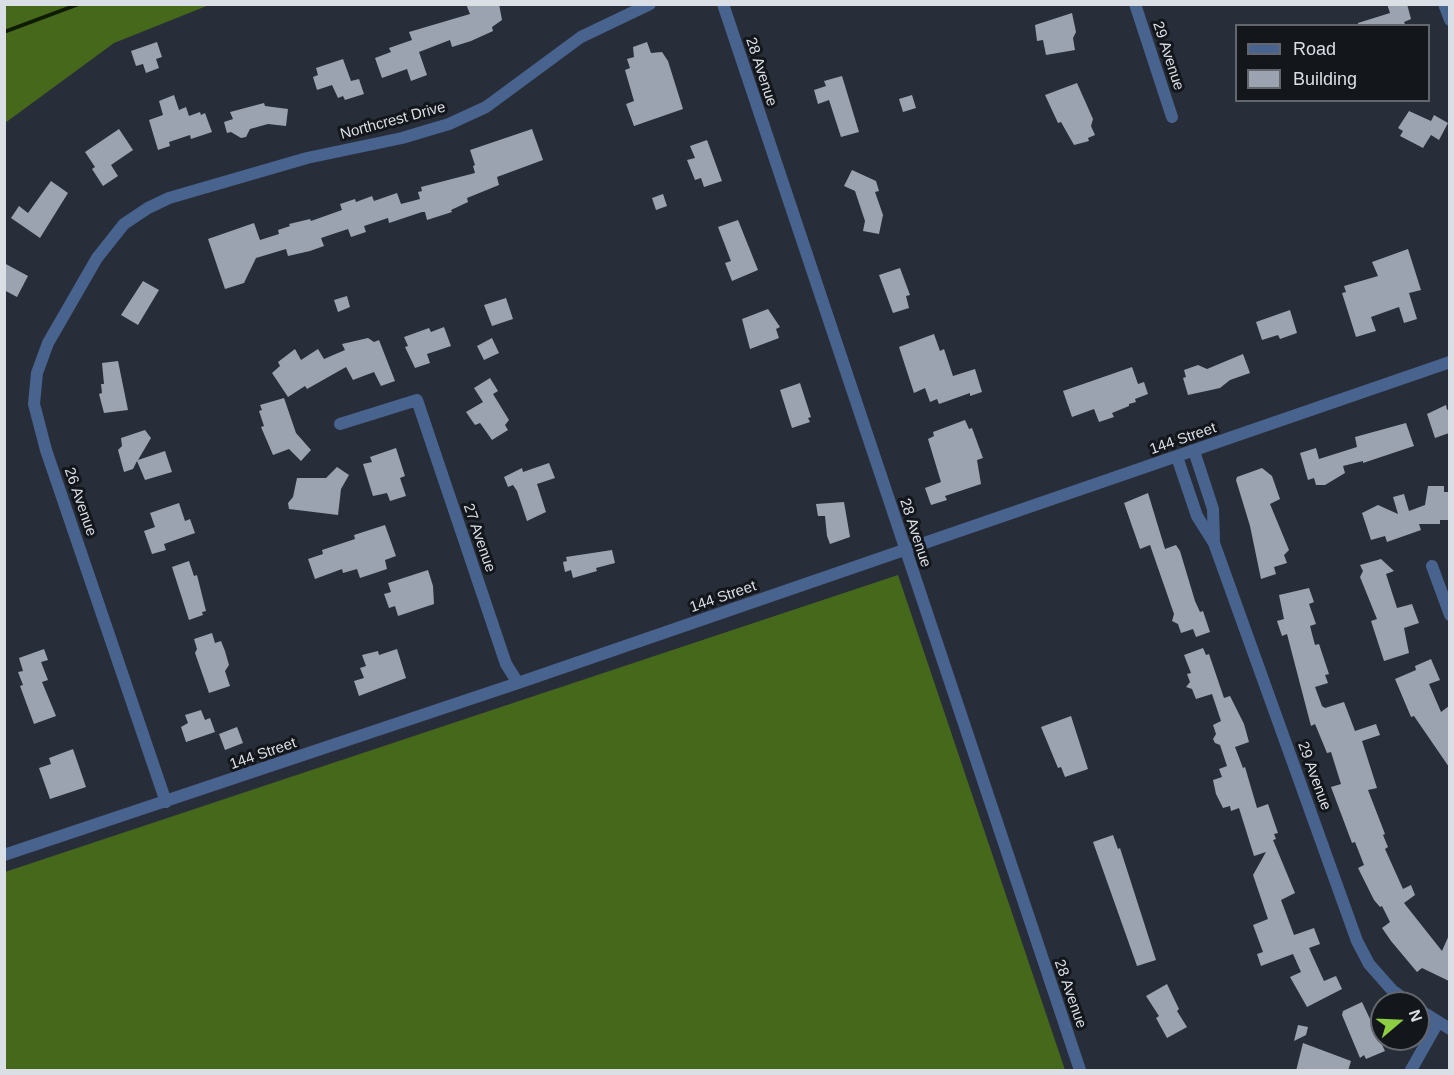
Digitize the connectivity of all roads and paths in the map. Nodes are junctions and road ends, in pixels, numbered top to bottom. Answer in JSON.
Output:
{"nodes":[{"id":1,"x":650,"y":4,"type":"edge"},
{"id":2,"x":723,"y":4,"type":"edge"},
{"id":3,"x":1135,"y":4,"type":"edge"},
{"id":4,"x":1444,"y":4,"type":"edge"},
{"id":5,"x":1449,"y":20,"type":"edge"},
{"id":6,"x":1172,"y":117,"type":"dead end"},
{"id":7,"x":124,"y":224,"type":"joint"},
{"id":8,"x":1449,"y":362,"type":"edge"},
{"id":9,"x":340,"y":424,"type":"dead end"},
{"id":10,"x":1194,"y":451,"type":"junction"},
{"id":11,"x":1177,"y":457,"type":"junction"},
{"id":12,"x":1214,"y":543,"type":"junction"},
{"id":13,"x":905,"y":550,"type":"junction"},
{"id":14,"x":1432,"y":566,"type":"dead end"},
{"id":15,"x":1449,"y":615,"type":"edge"},
{"id":16,"x":518,"y":683,"type":"junction"},
{"id":17,"x":166,"y":802,"type":"junction"},
{"id":18,"x":4,"y":855,"type":"edge"},
{"id":19,"x":1393,"y":991,"type":"edge"},
{"id":20,"x":1430,"y":1018,"type":"edge"},
{"id":21,"x":1437,"y":1024,"type":"junction"},
{"id":22,"x":1449,"y":1029,"type":"edge"},
{"id":23,"x":1080,"y":1071,"type":"edge"},
{"id":24,"x":1411,"y":1071,"type":"edge"}],
"edges":[{"from":1,"to":7,"type":"street","name":"Northcrest Drive"},
{"from":2,"to":13,"type":"street","name":"28 Avenue"},
{"from":3,"to":6,"type":"street","name":"29 Avenue"},
{"from":4,"to":5,"type":"street"},
{"from":7,"to":17,"type":"street","name":"26 Avenue"},
{"from":8,"to":10,"type":"street","name":"144 Street"},
{"from":9,"to":16,"type":"street","name":"27 Avenue"},
{"from":10,"to":11,"type":"street","name":"144 Street"},
{"from":10,"to":12,"type":"street","name":"29 Avenue"},
{"from":11,"to":12,"type":"street","name":"29 Avenue"},
{"from":11,"to":13,"type":"street","name":"144 Street"},
{"from":12,"to":19,"type":"street","name":"29 Avenue"},
{"from":13,"to":16,"type":"street","name":"144 Street"},
{"from":13,"to":23,"type":"street","name":"28 Avenue"},
{"from":14,"to":15,"type":"street"},
{"from":16,"to":17,"type":"street","name":"144 Street"},
{"from":17,"to":18,"type":"street","name":"144 Street"},
{"from":20,"to":21,"type":"street"},
{"from":21,"to":22,"type":"street"},
{"from":21,"to":24,"type":"street"}]}
